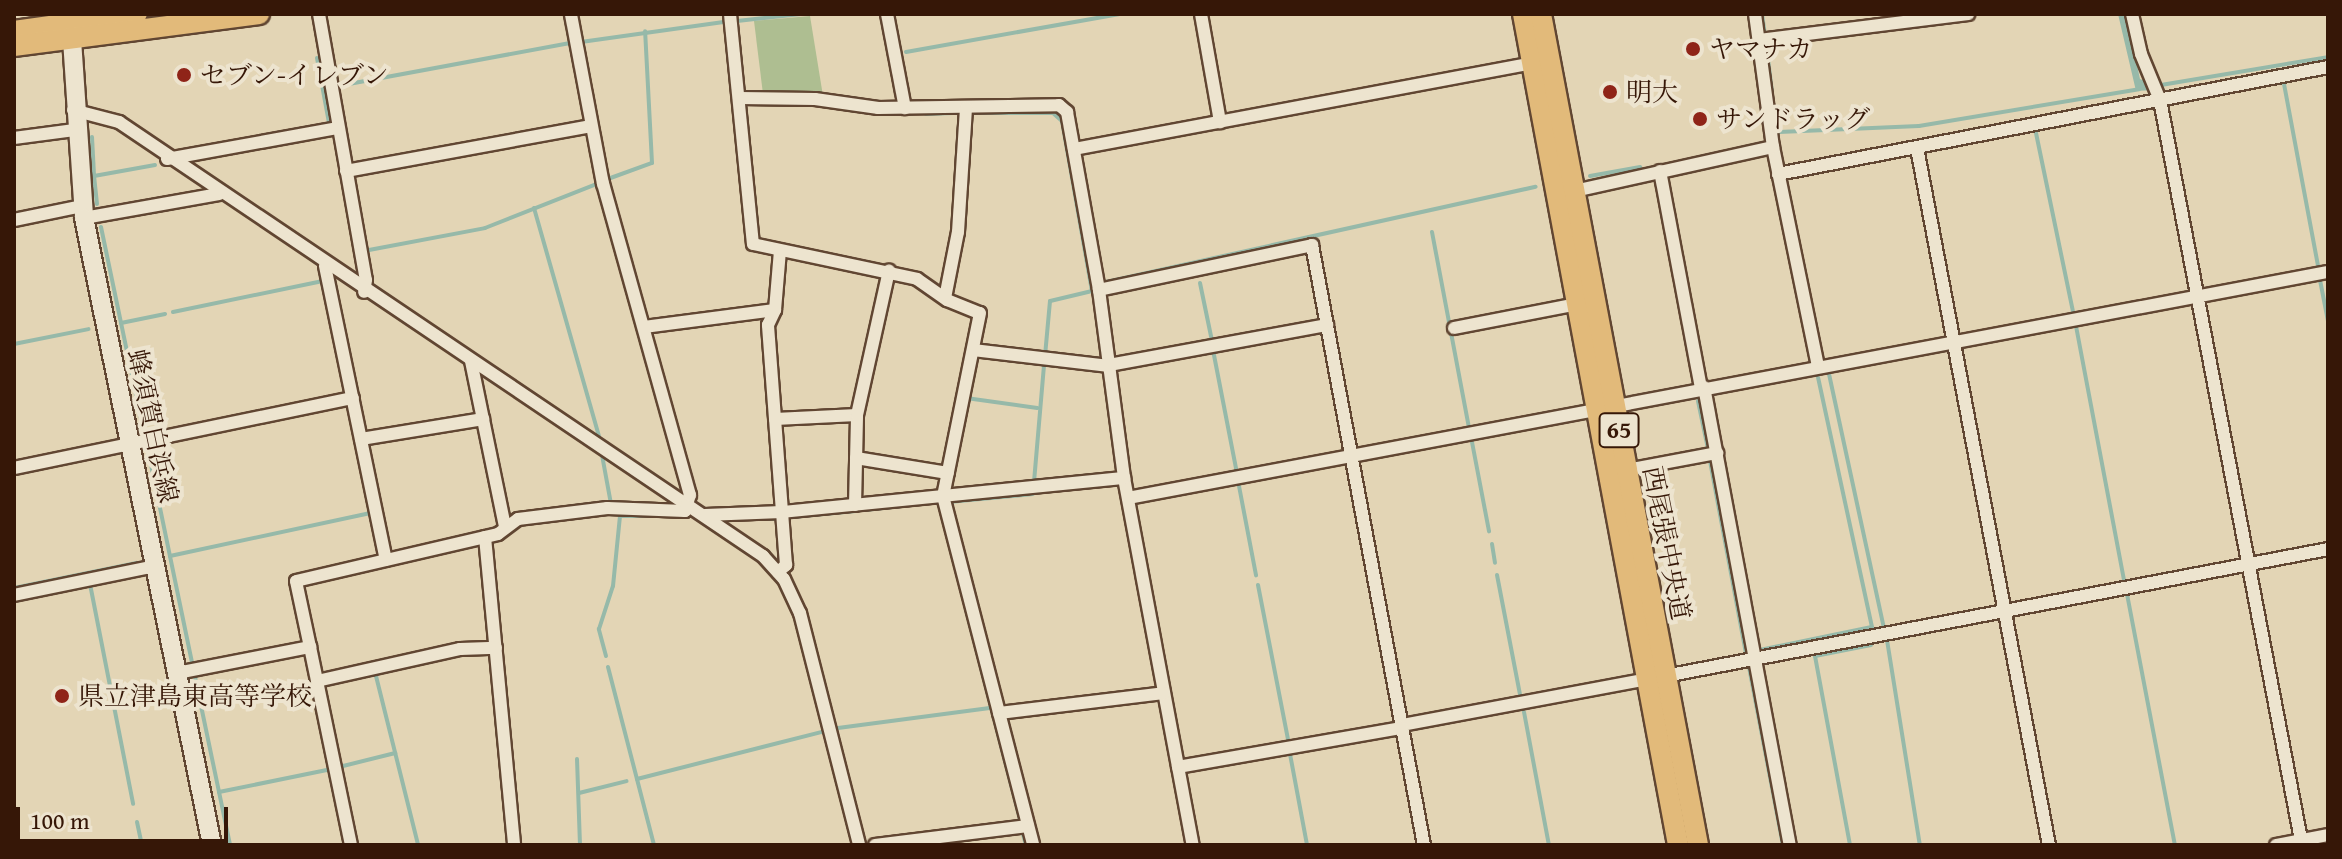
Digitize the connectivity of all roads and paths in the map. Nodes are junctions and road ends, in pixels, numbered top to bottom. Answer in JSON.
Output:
{"nodes":[{"id":1,"x":137,"y":14,"type":"edge"},
{"id":2,"x":259,"y":14,"type":"edge"},
{"id":3,"x":319,"y":14,"type":"edge"},
{"id":4,"x":571,"y":14,"type":"edge"},
{"id":5,"x":730,"y":14,"type":"edge"},
{"id":6,"x":887,"y":14,"type":"edge"},
{"id":7,"x":1201,"y":14,"type":"edge"},
{"id":8,"x":1523,"y":14,"type":"edge"},
{"id":9,"x":1541,"y":14,"type":"edge"},
{"id":10,"x":1755,"y":14,"type":"edge"},
{"id":11,"x":1968,"y":14,"type":"edge"},
{"id":12,"x":2132,"y":14,"type":"edge"},
{"id":13,"x":71,"y":25,"type":"edge"},
{"id":14,"x":14,"y":31,"type":"edge"},
{"id":15,"x":1759,"y":40,"type":"junction"},
{"id":16,"x":14,"y":46,"type":"edge"},
{"id":17,"x":1532,"y":63,"type":"junction"},
{"id":18,"x":2328,"y":67,"type":"edge"},
{"id":19,"x":2158,"y":91,"type":"junction"},
{"id":20,"x":740,"y":98,"type":"junction"},
{"id":21,"x":966,"y":107,"type":"junction"},
{"id":22,"x":905,"y":108,"type":"junction"},
{"id":23,"x":73,"y":110,"type":"junction"},
{"id":24,"x":1220,"y":122,"type":"junction"},
{"id":25,"x":590,"y":126,"type":"junction"},
{"id":26,"x":338,"y":128,"type":"junction"},
{"id":27,"x":74,"y":130,"type":"junction"},
{"id":28,"x":14,"y":138,"type":"edge"},
{"id":29,"x":1773,"y":147,"type":"junction"},
{"id":30,"x":1917,"y":148,"type":"junction"},
{"id":31,"x":1074,"y":149,"type":"junction"},
{"id":32,"x":167,"y":159,"type":"junction"},
{"id":33,"x":346,"y":171,"type":"junction"},
{"id":34,"x":1660,"y":171,"type":"junction"},
{"id":35,"x":1778,"y":174,"type":"junction"},
{"id":36,"x":1574,"y":191,"type":"junction"},
{"id":37,"x":219,"y":194,"type":"junction"},
{"id":38,"x":83,"y":212,"type":"junction"},
{"id":39,"x":14,"y":220,"type":"edge"},
{"id":40,"x":780,"y":251,"type":"junction"},
{"id":41,"x":325,"y":266,"type":"junction"},
{"id":42,"x":889,"y":271,"type":"junction"},
{"id":43,"x":2328,"y":272,"type":"edge"},
{"id":44,"x":1099,"y":290,"type":"junction"},
{"id":45,"x":364,"y":292,"type":"junction"},
{"id":46,"x":2198,"y":296,"type":"junction"},
{"id":47,"x":945,"y":298,"type":"junction"},
{"id":48,"x":1577,"y":304,"type":"junction"},
{"id":49,"x":775,"y":310,"type":"junction"},
{"id":50,"x":1327,"y":325,"type":"junction"},
{"id":51,"x":644,"y":327,"type":"junction"},
{"id":52,"x":1454,"y":328,"type":"dead end"},
{"id":53,"x":1953,"y":342,"type":"junction"},
{"id":54,"x":973,"y":350,"type":"junction"},
{"id":55,"x":471,"y":361,"type":"junction"},
{"id":56,"x":1109,"y":366,"type":"junction"},
{"id":57,"x":1818,"y":366,"type":"junction"},
{"id":58,"x":1702,"y":388,"type":"junction"},
{"id":59,"x":353,"y":398,"type":"junction"},
{"id":60,"x":1605,"y":407,"type":"junction"},
{"id":61,"x":857,"y":415,"type":"junction"},
{"id":62,"x":483,"y":419,"type":"junction"},
{"id":63,"x":775,"y":419,"type":"junction"},
{"id":64,"x":361,"y":439,"type":"junction"},
{"id":65,"x":130,"y":444,"type":"junction"},
{"id":66,"x":1717,"y":453,"type":"junction"},
{"id":67,"x":856,"y":458,"type":"junction"},
{"id":68,"x":1352,"y":458,"type":"junction"},
{"id":69,"x":14,"y":468,"type":"edge"},
{"id":70,"x":1626,"y":470,"type":"junction"},
{"id":71,"x":948,"y":473,"type":"junction"},
{"id":72,"x":1124,"y":478,"type":"junction"},
{"id":73,"x":943,"y":496,"type":"junction"},
{"id":74,"x":1128,"y":498,"type":"junction"},
{"id":75,"x":689,"y":504,"type":"junction"},
{"id":76,"x":855,"y":505,"type":"junction"},
{"id":77,"x":782,"y":512,"type":"junction"},
{"id":78,"x":705,"y":515,"type":"junction"},
{"id":79,"x":505,"y":526,"type":"junction"},
{"id":80,"x":485,"y":537,"type":"junction"},
{"id":81,"x":2328,"y":549,"type":"edge"},
{"id":82,"x":386,"y":560,"type":"junction"},
{"id":83,"x":2249,"y":563,"type":"junction"},
{"id":84,"x":155,"y":566,"type":"junction"},
{"id":85,"x":778,"y":572,"type":"junction"},
{"id":86,"x":14,"y":595,"type":"edge"},
{"id":87,"x":2004,"y":610,"type":"junction"},
{"id":88,"x":310,"y":647,"type":"junction"},
{"id":89,"x":496,"y":648,"type":"junction"},
{"id":90,"x":1755,"y":658,"type":"junction"},
{"id":91,"x":177,"y":673,"type":"junction"},
{"id":92,"x":1656,"y":677,"type":"junction"},
{"id":93,"x":317,"y":681,"type":"junction"},
{"id":94,"x":1164,"y":693,"type":"junction"},
{"id":95,"x":999,"y":713,"type":"junction"},
{"id":96,"x":1402,"y":726,"type":"junction"},
{"id":97,"x":1178,"y":767,"type":"junction"},
{"id":98,"x":1028,"y":826,"type":"junction"},
{"id":99,"x":2328,"y":835,"type":"edge"},
{"id":100,"x":2301,"y":843,"type":"edge"},
{"id":101,"x":212,"y":845,"type":"edge"},
{"id":102,"x":351,"y":845,"type":"edge"},
{"id":103,"x":514,"y":845,"type":"edge"},
{"id":104,"x":859,"y":845,"type":"edge"},
{"id":105,"x":875,"y":845,"type":"edge"},
{"id":106,"x":1033,"y":845,"type":"edge"},
{"id":107,"x":1193,"y":845,"type":"edge"},
{"id":108,"x":1424,"y":845,"type":"edge"},
{"id":109,"x":1678,"y":845,"type":"edge"},
{"id":110,"x":1698,"y":845,"type":"edge"},
{"id":111,"x":1790,"y":845,"type":"edge"},
{"id":112,"x":2049,"y":845,"type":"edge"},
{"id":113,"x":2276,"y":845,"type":"edge"}],
"edges":[{"from":1,"to":13,"type":"main road"},
{"from":2,"to":13,"type":"main road"},
{"from":3,"to":26,"type":"street"},
{"from":4,"to":25,"type":"street"},
{"from":5,"to":20,"type":"street"},
{"from":6,"to":22,"type":"street"},
{"from":7,"to":24,"type":"street"},
{"from":8,"to":17,"type":"main road","name":"西尾張中央道","number":"65"},
{"from":9,"to":36,"type":"main road","name":"西尾張中央道","number":"65"},
{"from":10,"to":15,"type":"street"},
{"from":11,"to":15,"type":"street"},
{"from":12,"to":19,"type":"street"},
{"from":13,"to":14,"type":"main road"},
{"from":13,"to":16,"type":"main road"},
{"from":13,"to":23,"type":"main road","name":"蜂須賀白浜線"},
{"from":15,"to":29,"type":"street"},
{"from":17,"to":24,"type":"street"},
{"from":17,"to":48,"type":"main road","name":"西尾張中央道","number":"65"},
{"from":18,"to":19,"type":"street"},
{"from":19,"to":30,"type":"street"},
{"from":19,"to":46,"type":"street"},
{"from":20,"to":22,"type":"street"},
{"from":20,"to":40,"type":"street"},
{"from":21,"to":22,"type":"street"},
{"from":21,"to":31,"type":"street"},
{"from":21,"to":47,"type":"street"},
{"from":23,"to":27,"type":"main road","name":"蜂須賀白浜線"},
{"from":23,"to":32,"type":"street"},
{"from":24,"to":31,"type":"street"},
{"from":25,"to":33,"type":"street"},
{"from":25,"to":51,"type":"street"},
{"from":26,"to":32,"type":"street"},
{"from":26,"to":33,"type":"street"},
{"from":27,"to":28,"type":"street"},
{"from":27,"to":38,"type":"main road","name":"蜂須賀白浜線"},
{"from":29,"to":34,"type":"street"},
{"from":29,"to":35,"type":"street"},
{"from":30,"to":35,"type":"street"},
{"from":30,"to":53,"type":"street"},
{"from":31,"to":44,"type":"street"},
{"from":32,"to":37,"type":"street"},
{"from":33,"to":45,"type":"street"},
{"from":34,"to":36,"type":"street"},
{"from":34,"to":58,"type":"street"},
{"from":35,"to":57,"type":"street"},
{"from":36,"to":60,"type":"main road","name":"西尾張中央道","number":"65"},
{"from":37,"to":38,"type":"street"},
{"from":37,"to":41,"type":"street"},
{"from":38,"to":39,"type":"street"},
{"from":38,"to":65,"type":"main road","name":"蜂須賀白浜線"},
{"from":40,"to":42,"type":"street"},
{"from":40,"to":49,"type":"street"},
{"from":41,"to":45,"type":"street"},
{"from":41,"to":59,"type":"street"},
{"from":42,"to":47,"type":"street"},
{"from":42,"to":61,"type":"street"},
{"from":43,"to":46,"type":"street"},
{"from":44,"to":50,"type":"street"},
{"from":44,"to":56,"type":"street"},
{"from":45,"to":55,"type":"street"},
{"from":46,"to":53,"type":"street"},
{"from":46,"to":83,"type":"street"},
{"from":47,"to":54,"type":"street"},
{"from":48,"to":52,"type":"street"},
{"from":48,"to":60,"type":"main road","name":"西尾張中央道","number":"65"},
{"from":49,"to":51,"type":"street"},
{"from":49,"to":63,"type":"street"},
{"from":50,"to":56,"type":"street"},
{"from":50,"to":68,"type":"street"},
{"from":51,"to":75,"type":"street"},
{"from":53,"to":57,"type":"street"},
{"from":53,"to":87,"type":"street"},
{"from":54,"to":56,"type":"street"},
{"from":54,"to":71,"type":"street"},
{"from":55,"to":62,"type":"street"},
{"from":55,"to":75,"type":"street"},
{"from":56,"to":72,"type":"street"},
{"from":57,"to":58,"type":"street"},
{"from":58,"to":60,"type":"street"},
{"from":58,"to":66,"type":"street"},
{"from":59,"to":64,"type":"street"},
{"from":59,"to":65,"type":"street"},
{"from":60,"to":68,"type":"street"},
{"from":60,"to":70,"type":"main road","name":"西尾張中央道","number":"65"},
{"from":60,"to":92,"type":"main road","name":"西尾張中央道","number":"65"},
{"from":61,"to":63,"type":"street"},
{"from":61,"to":67,"type":"street"},
{"from":62,"to":64,"type":"street"},
{"from":62,"to":79,"type":"street"},
{"from":63,"to":77,"type":"street"},
{"from":64,"to":82,"type":"street"},
{"from":65,"to":69,"type":"street"},
{"from":65,"to":84,"type":"main road","name":"蜂須賀白浜線"},
{"from":66,"to":70,"type":"street"},
{"from":66,"to":90,"type":"street"},
{"from":67,"to":71,"type":"street"},
{"from":67,"to":76,"type":"street"},
{"from":68,"to":74,"type":"street"},
{"from":68,"to":96,"type":"street"},
{"from":70,"to":92,"type":"main road","name":"西尾張中央道","number":"65"},
{"from":71,"to":73,"type":"street"},
{"from":72,"to":73,"type":"street"},
{"from":72,"to":74,"type":"street"},
{"from":73,"to":76,"type":"street"},
{"from":73,"to":95,"type":"street"},
{"from":74,"to":94,"type":"street"},
{"from":75,"to":78,"type":"street"},
{"from":75,"to":79,"type":"street"},
{"from":76,"to":77,"type":"street"},
{"from":77,"to":78,"type":"street"},
{"from":77,"to":85,"type":"street"},
{"from":78,"to":85,"type":"street"},
{"from":79,"to":80,"type":"street"},
{"from":80,"to":82,"type":"street"},
{"from":80,"to":89,"type":"street"},
{"from":81,"to":83,"type":"street"},
{"from":82,"to":88,"type":"street"},
{"from":83,"to":87,"type":"street"},
{"from":83,"to":100,"type":"street"},
{"from":84,"to":86,"type":"street"},
{"from":84,"to":91,"type":"main road","name":"蜂須賀白浜線"},
{"from":85,"to":104,"type":"street"},
{"from":87,"to":90,"type":"street"},
{"from":87,"to":112,"type":"street"},
{"from":88,"to":91,"type":"street"},
{"from":88,"to":93,"type":"street"},
{"from":89,"to":93,"type":"street"},
{"from":89,"to":103,"type":"street"},
{"from":90,"to":92,"type":"street"},
{"from":90,"to":111,"type":"street"},
{"from":91,"to":101,"type":"main road","name":"蜂須賀白浜線"},
{"from":92,"to":96,"type":"street"},
{"from":92,"to":109,"type":"main road","name":"西尾張中央道","number":"65"},
{"from":92,"to":110,"type":"main road","name":"西尾張中央道","number":"65"},
{"from":93,"to":102,"type":"street"},
{"from":94,"to":95,"type":"street"},
{"from":94,"to":97,"type":"street"},
{"from":95,"to":98,"type":"street"},
{"from":96,"to":97,"type":"street"},
{"from":96,"to":108,"type":"street"},
{"from":97,"to":107,"type":"street"},
{"from":98,"to":105,"type":"street"},
{"from":98,"to":106,"type":"street"},
{"from":99,"to":100,"type":"street"},
{"from":100,"to":113,"type":"street"}]}
